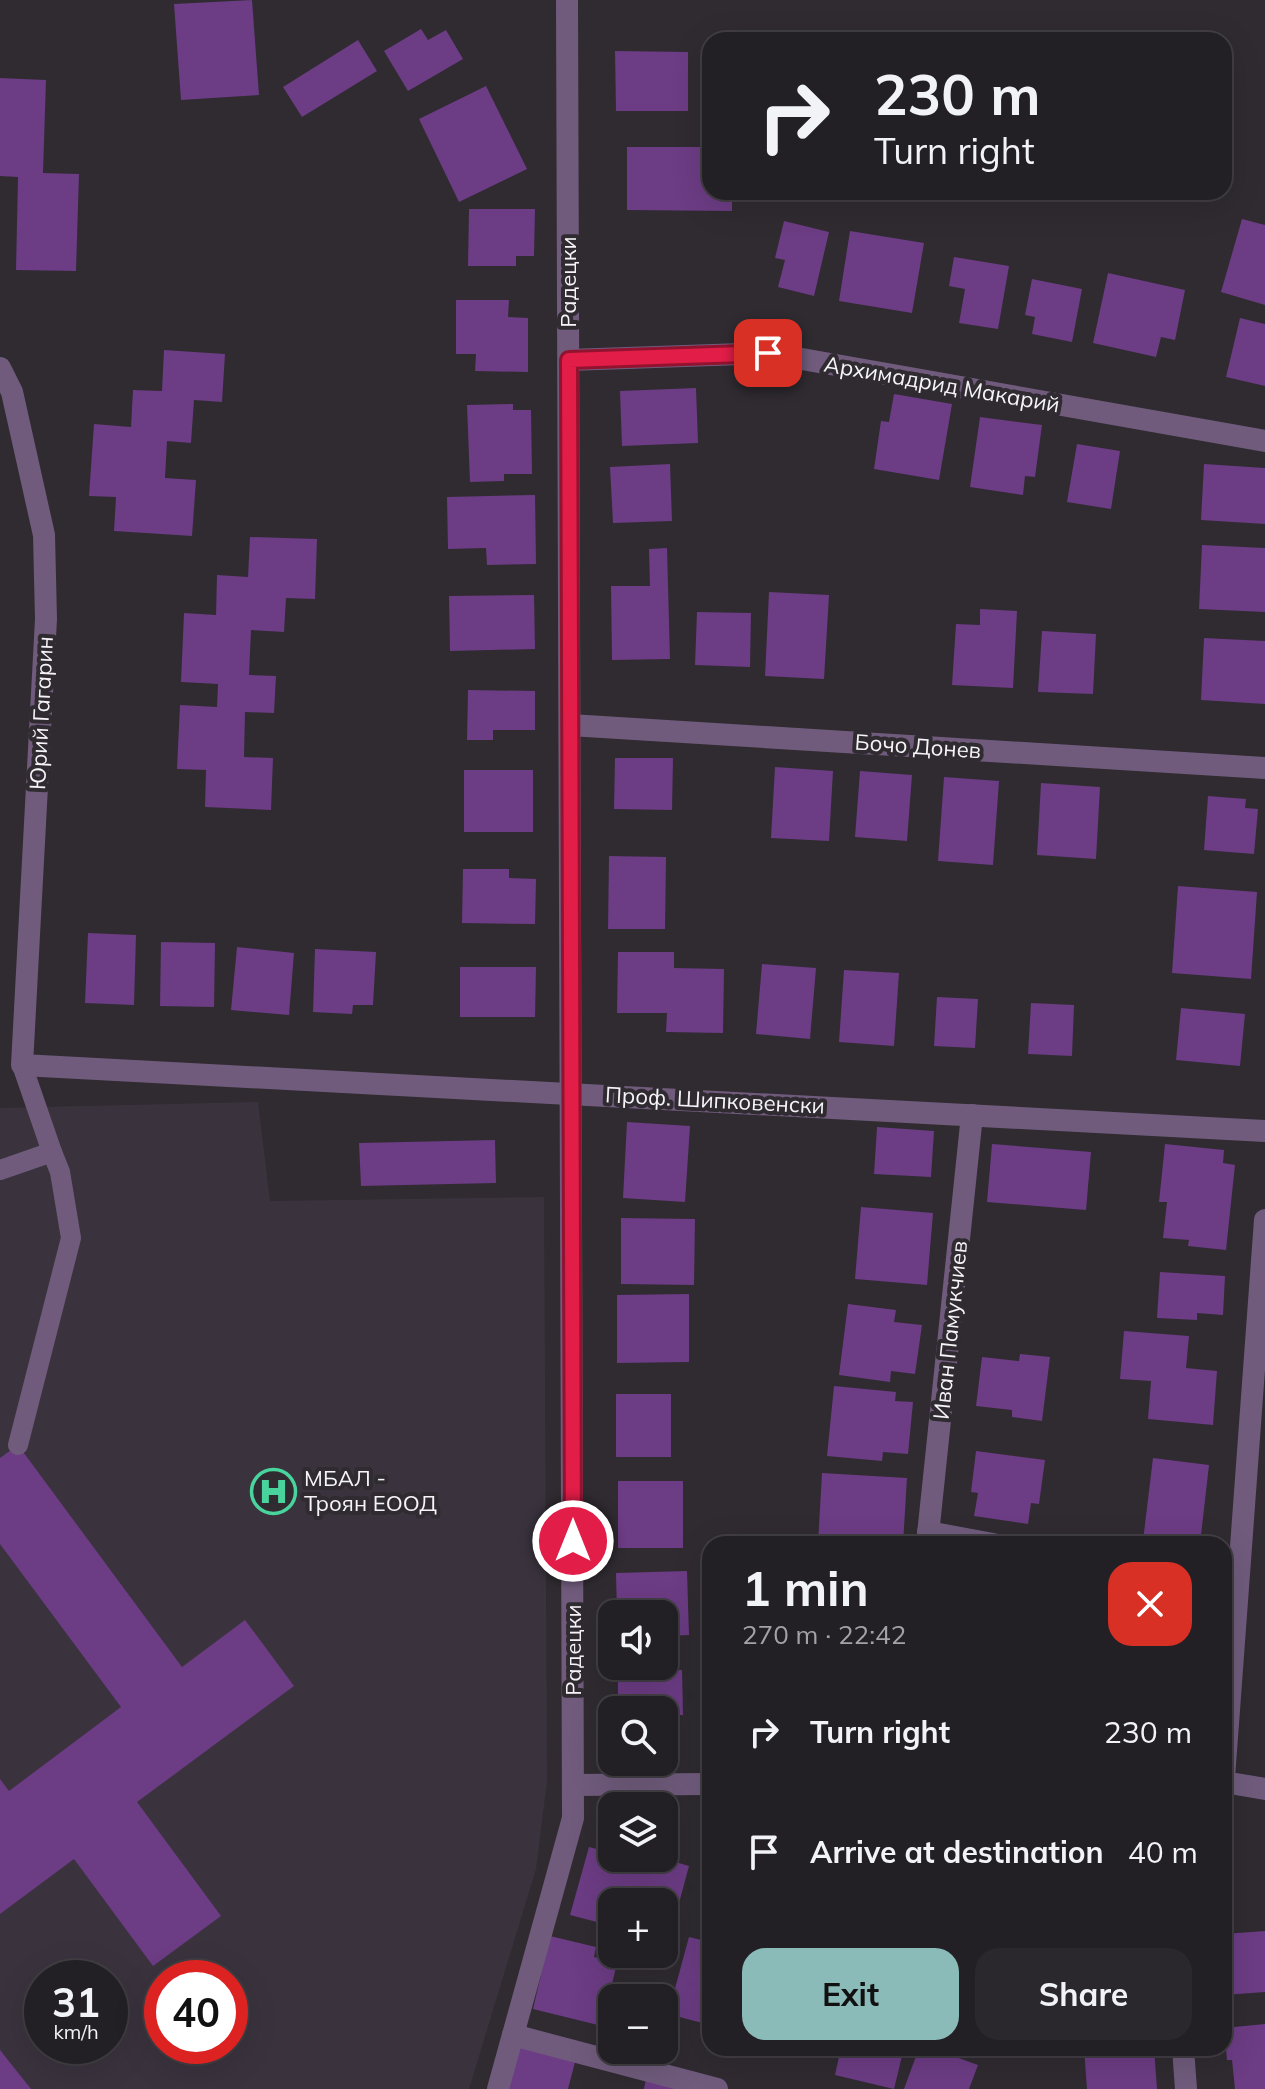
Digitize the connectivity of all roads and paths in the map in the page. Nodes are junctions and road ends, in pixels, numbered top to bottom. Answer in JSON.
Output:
{"nodes":[{"id":1,"x":567,"y":0,"type":"edge"},
{"id":2,"x":569,"y":360,"type":"junction"},
{"id":3,"x":0,"y":368,"type":"edge"},
{"id":4,"x":1265,"y":441,"type":"edge"},
{"id":5,"x":570,"y":725,"type":"junction"},
{"id":6,"x":1265,"y":768,"type":"edge"},
{"id":7,"x":22,"y":1065,"type":"junction"},
{"id":8,"x":571,"y":1092,"type":"junction"},
{"id":9,"x":972,"y":1115,"type":"junction"},
{"id":10,"x":1265,"y":1131,"type":"edge"},
{"id":11,"x":52,"y":1152,"type":"junction"},
{"id":12,"x":0,"y":1170,"type":"edge"},
{"id":13,"x":1265,"y":1220,"type":"edge"},
{"id":14,"x":18,"y":1445,"type":"dead end"},
{"id":15,"x":928,"y":1536,"type":"edge"},
{"id":16,"x":1232,"y":1577,"type":"edge"},
{"id":17,"x":1232,"y":1782,"type":"edge"},
{"id":18,"x":702,"y":1784,"type":"edge"},
{"id":19,"x":573,"y":1785,"type":"junction"},
{"id":20,"x":1265,"y":1789,"type":"edge"},
{"id":21,"x":513,"y":2035,"type":"junction"},
{"id":22,"x":1184,"y":2056,"type":"edge"},
{"id":23,"x":498,"y":2089,"type":"edge"},
{"id":24,"x":717,"y":2089,"type":"edge"},
{"id":25,"x":1186,"y":2089,"type":"edge"}],
"edges":[{"from":1,"to":2,"type":"street","name":"Радецки"},
{"from":2,"to":4,"type":"street","name":"Архимадрид Макарий"},
{"from":2,"to":5,"type":"street","name":"Радецки"},
{"from":3,"to":7,"type":"street","name":"Юрий Гагарин"},
{"from":5,"to":6,"type":"street","name":"Бочо Донев"},
{"from":5,"to":8,"type":"street","name":"Радецки"},
{"from":7,"to":8,"type":"street","name":"Проф. Шипковенски"},
{"from":7,"to":11,"type":"lane"},
{"from":8,"to":9,"type":"street","name":"Проф. Шипковенски"},
{"from":8,"to":19,"type":"street","name":"Радецки"},
{"from":9,"to":10,"type":"street","name":"Проф. Шипковенски"},
{"from":9,"to":15,"type":"street","name":"Иван Памукчиев"},
{"from":11,"to":12,"type":"lane"},
{"from":11,"to":14,"type":"lane"},
{"from":13,"to":16,"type":"street"},
{"from":17,"to":20,"type":"street"},
{"from":18,"to":19,"type":"street"},
{"from":19,"to":21,"type":"street","name":"Радецки"},
{"from":21,"to":23,"type":"street","name":"Радецки"},
{"from":21,"to":24,"type":"street"},
{"from":22,"to":25,"type":"street"}]}
